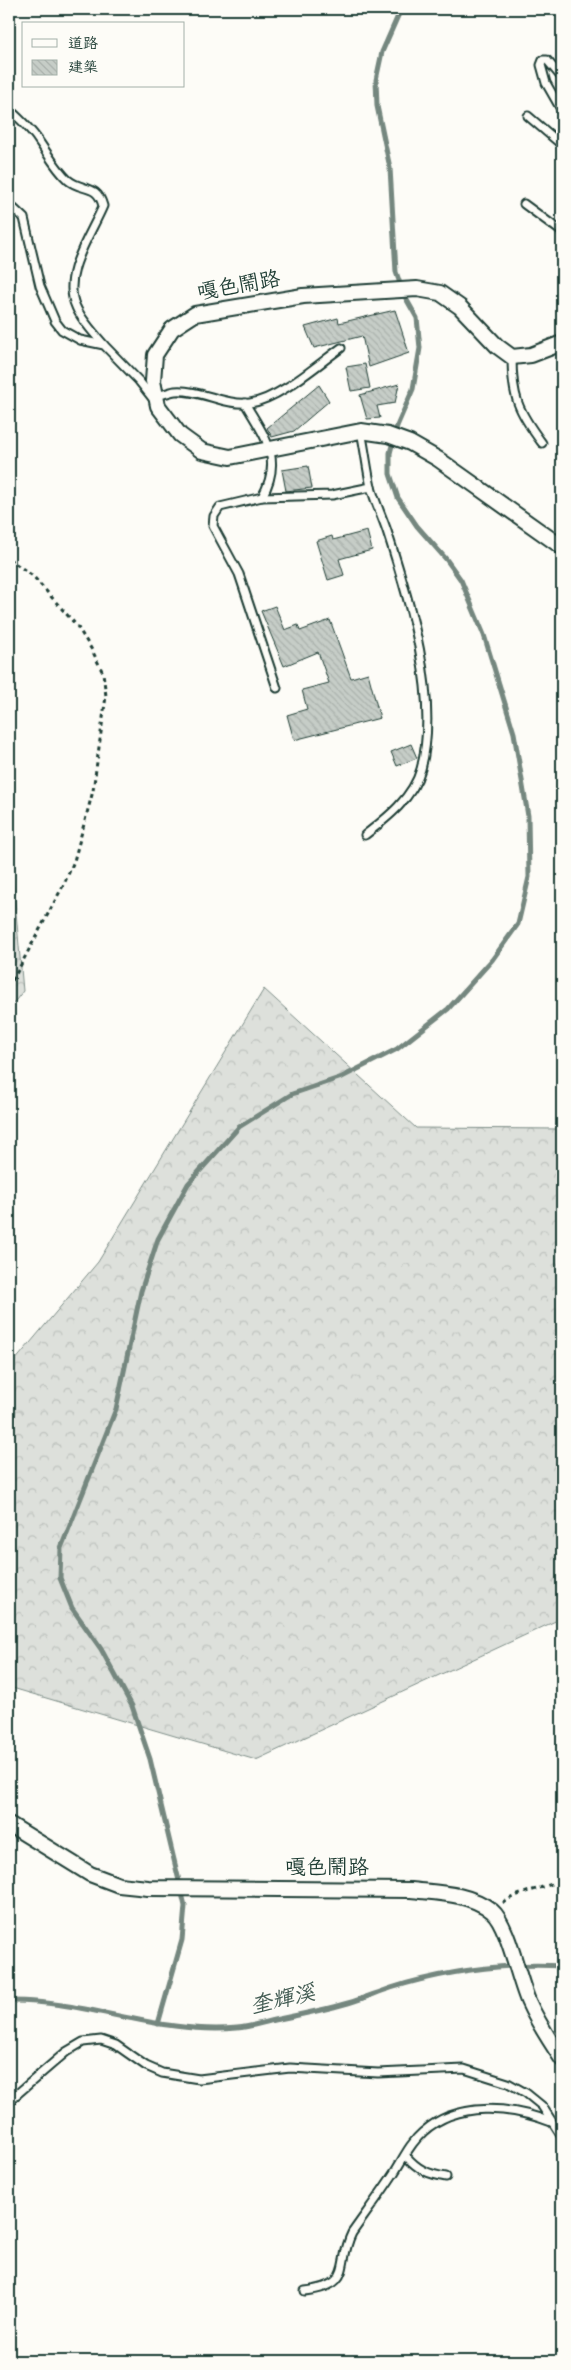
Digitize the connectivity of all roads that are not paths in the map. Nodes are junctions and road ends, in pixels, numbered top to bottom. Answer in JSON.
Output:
{"nodes":[{"id":1,"x":562,"y":78,"type":"edge"},
{"id":2,"x":9,"y":109,"type":"edge"},
{"id":3,"x":562,"y":111,"type":"edge"},
{"id":4,"x":528,"y":116,"type":"dead end"},
{"id":5,"x":562,"y":145,"type":"edge"},
{"id":6,"x":9,"y":204,"type":"edge"},
{"id":7,"x":524,"y":204,"type":"dead end"},
{"id":8,"x":562,"y":232,"type":"edge"},
{"id":9,"x":562,"y":343,"type":"edge"},
{"id":10,"x":104,"y":345,"type":"junction"},
{"id":11,"x":341,"y":348,"type":"dead end"},
{"id":12,"x":512,"y":357,"type":"junction"},
{"id":13,"x":157,"y":401,"type":"junction"},
{"id":14,"x":245,"y":403,"type":"junction"},
{"id":15,"x":361,"y":431,"type":"junction"},
{"id":16,"x":542,"y":443,"type":"dead end"},
{"id":17,"x":272,"y":450,"type":"junction"},
{"id":18,"x":371,"y":487,"type":"junction"},
{"id":19,"x":262,"y":496,"type":"junction"},
{"id":20,"x":562,"y":547,"type":"edge"},
{"id":21,"x":277,"y":688,"type":"dead end"},
{"id":22,"x":365,"y":835,"type":"dead end"},
{"id":23,"x":9,"y":1824,"type":"edge"},
{"id":24,"x":562,"y":2060,"type":"edge"},
{"id":25,"x":9,"y":2101,"type":"edge"},
{"id":26,"x":551,"y":2122,"type":"junction"},
{"id":27,"x":562,"y":2137,"type":"edge"},
{"id":28,"x":406,"y":2156,"type":"junction"},
{"id":29,"x":446,"y":2178,"type":"dead end"},
{"id":30,"x":305,"y":2291,"type":"dead end"}],
"edges":[{"from":1,"to":3,"type":"lane"},
{"from":2,"to":10,"type":"lane"},
{"from":4,"to":5,"type":"lane"},
{"from":6,"to":10,"type":"lane"},
{"from":7,"to":8,"type":"lane"},
{"from":9,"to":12,"type":"street"},
{"from":10,"to":13,"type":"lane"},
{"from":11,"to":14,"type":"lane"},
{"from":12,"to":13,"type":"street","name":"嘎色鬧路"},
{"from":12,"to":16,"type":"lane"},
{"from":13,"to":14,"type":"lane"},
{"from":13,"to":17,"type":"street"},
{"from":14,"to":17,"type":"lane"},
{"from":15,"to":17,"type":"street"},
{"from":15,"to":18,"type":"lane"},
{"from":15,"to":20,"type":"street"},
{"from":17,"to":19,"type":"lane"},
{"from":18,"to":19,"type":"lane"},
{"from":18,"to":22,"type":"lane"},
{"from":19,"to":21,"type":"lane"},
{"from":23,"to":24,"type":"street","name":"嘎色鬧路"},
{"from":25,"to":26,"type":"lane"},
{"from":26,"to":27,"type":"lane"},
{"from":26,"to":28,"type":"lane"},
{"from":28,"to":29,"type":"lane"},
{"from":28,"to":30,"type":"lane"}]}
